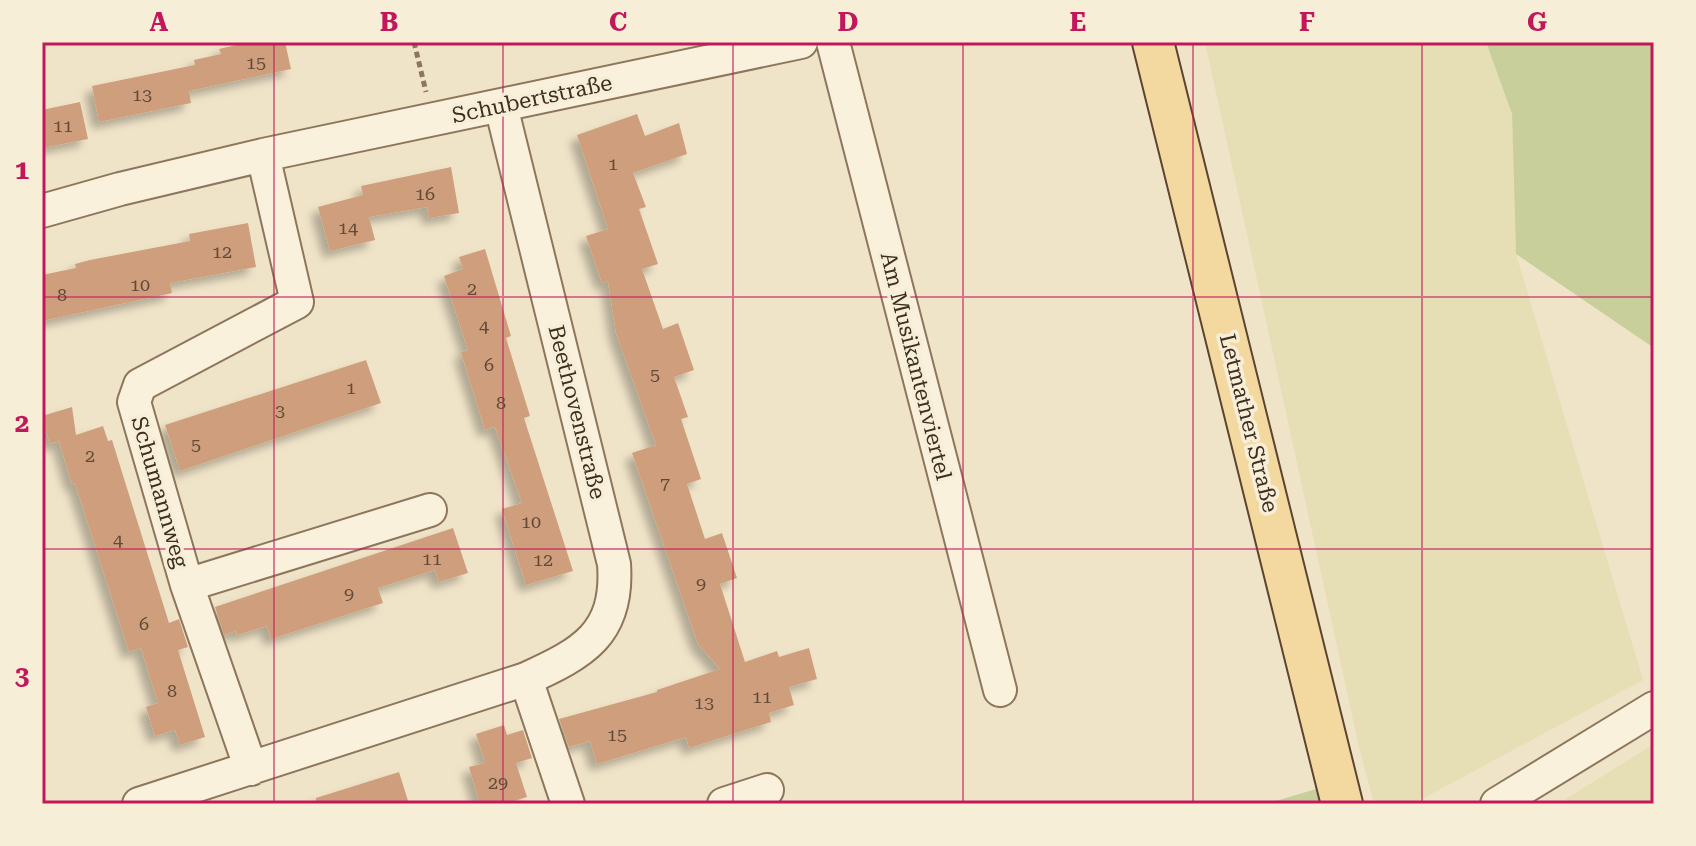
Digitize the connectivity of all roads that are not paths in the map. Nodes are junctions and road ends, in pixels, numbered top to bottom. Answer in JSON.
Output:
{"nodes":[{"id":1,"x":801,"y":42,"type":"edge"},
{"id":2,"x":833,"y":42,"type":"edge"},
{"id":3,"x":1153,"y":42,"type":"edge"},
{"id":4,"x":501,"y":106,"type":"junction"},
{"id":5,"x":263,"y":155,"type":"junction"},
{"id":6,"x":42,"y":211,"type":"edge"},
{"id":7,"x":430,"y":510,"type":"dead end"},
{"id":8,"x":187,"y":585,"type":"junction"},
{"id":9,"x":526,"y":679,"type":"junction"},
{"id":10,"x":1000,"y":690,"type":"dead end"},
{"id":11,"x":1654,"y":708,"type":"edge"},
{"id":12,"x":251,"y":769,"type":"junction"},
{"id":13,"x":767,"y":790,"type":"dead end"},
{"id":14,"x":139,"y":804,"type":"edge"},
{"id":15,"x":568,"y":804,"type":"edge"},
{"id":16,"x":724,"y":804,"type":"edge"},
{"id":17,"x":1342,"y":804,"type":"edge"},
{"id":18,"x":1497,"y":804,"type":"edge"}],
"edges":[{"from":1,"to":4,"type":"street","name":"Schubertstraße"},
{"from":2,"to":10,"type":"street","name":"Am Musikantenviertel"},
{"from":3,"to":17,"type":"main road","name":"Letmather Straße"},
{"from":4,"to":5,"type":"street","name":"Schubertstraße"},
{"from":4,"to":9,"type":"street","name":"Beethovenstraße"},
{"from":5,"to":6,"type":"street","name":"Schubertstraße"},
{"from":5,"to":8,"type":"street","name":"Schumannweg"},
{"from":7,"to":8,"type":"street","name":"Schumannweg"},
{"from":8,"to":12,"type":"street","name":"Schumannweg"},
{"from":9,"to":12,"type":"street","name":"Beethovenstraße"},
{"from":9,"to":15,"type":"street"},
{"from":11,"to":18,"type":"street"},
{"from":12,"to":14,"type":"street","name":"Beethovenstraße"},
{"from":13,"to":16,"type":"street"}]}
